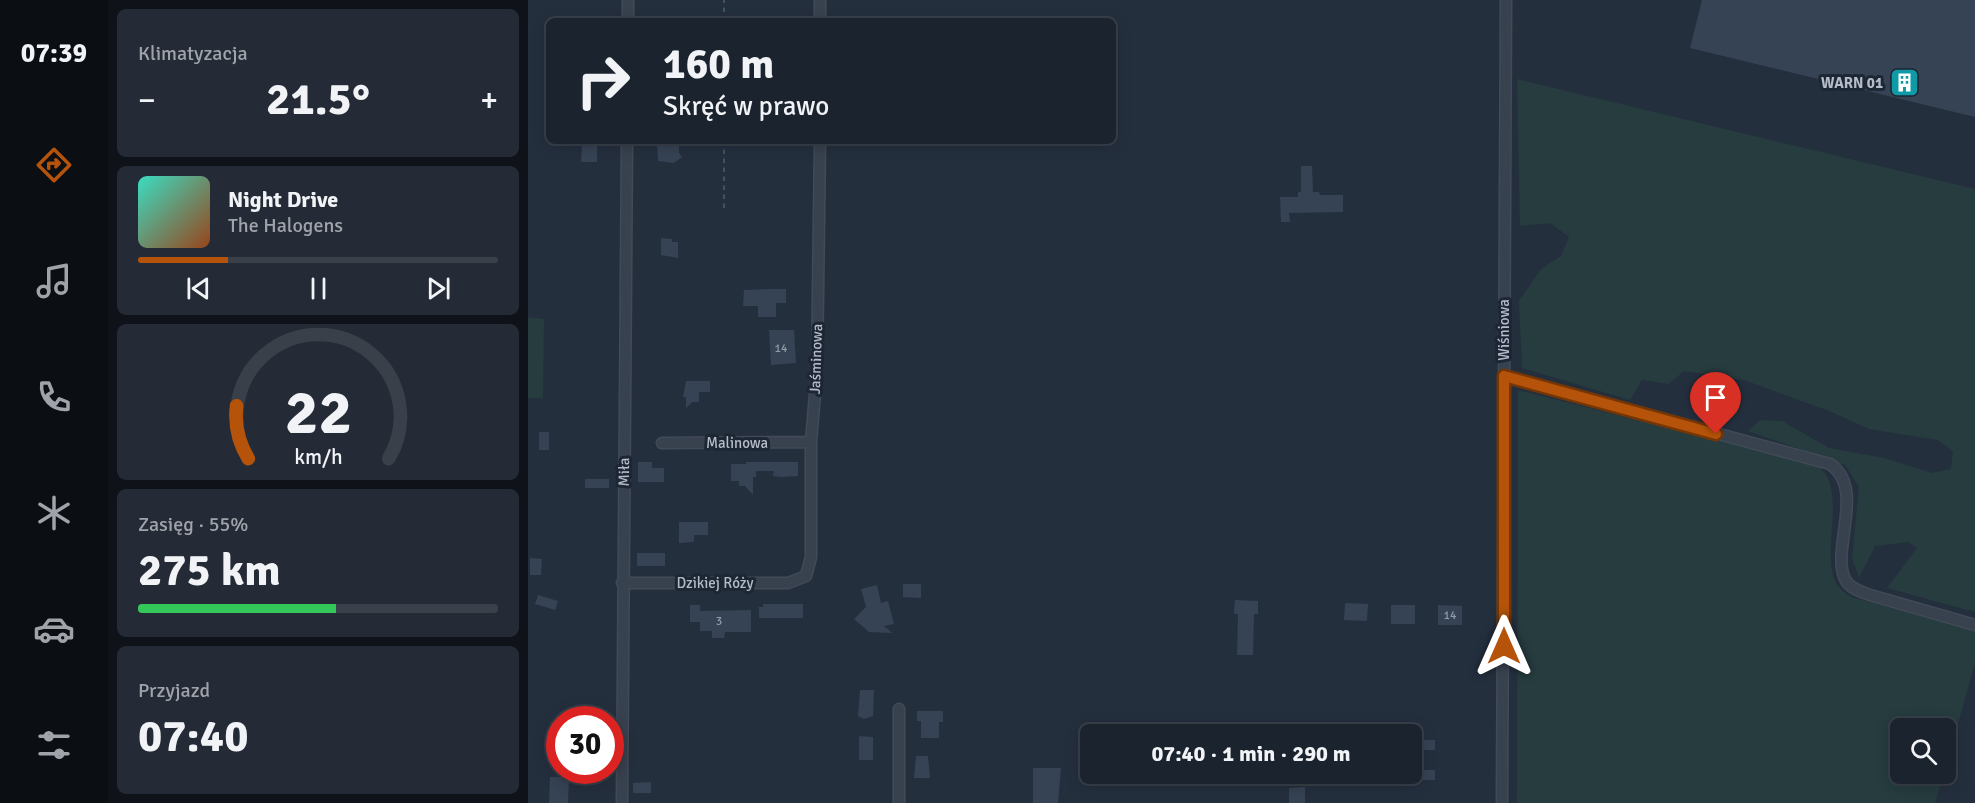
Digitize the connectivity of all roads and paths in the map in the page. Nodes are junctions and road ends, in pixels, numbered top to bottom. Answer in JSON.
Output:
{"nodes":[{"id":1,"x":628,"y":0,"type":"edge"},
{"id":2,"x":724,"y":0,"type":"edge"},
{"id":3,"x":820,"y":0,"type":"edge"},
{"id":4,"x":1506,"y":0,"type":"edge"},
{"id":5,"x":628,"y":18,"type":"edge"},
{"id":6,"x":724,"y":18,"type":"edge"},
{"id":7,"x":820,"y":18,"type":"edge"},
{"id":8,"x":627,"y":144,"type":"edge"},
{"id":9,"x":724,"y":144,"type":"edge"},
{"id":10,"x":820,"y":144,"type":"edge"},
{"id":11,"x":724,"y":208,"type":"dead end"},
{"id":12,"x":1504,"y":376,"type":"junction"},
{"id":13,"x":811,"y":442,"type":"junction"},
{"id":14,"x":662,"y":443,"type":"dead end"},
{"id":15,"x":806,"y":576,"type":"joint"},
{"id":16,"x":622,"y":583,"type":"junction"},
{"id":17,"x":1975,"y":624,"type":"edge"},
{"id":18,"x":900,"y":709,"type":"dead end"},
{"id":19,"x":622,"y":803,"type":"edge"},
{"id":20,"x":898,"y":803,"type":"edge"},
{"id":21,"x":1502,"y":803,"type":"edge"}],
"edges":[{"from":1,"to":5,"type":"street"},
{"from":2,"to":6,"type":"path"},
{"from":3,"to":7,"type":"street"},
{"from":4,"to":12,"type":"street","name":"Wiśniowa"},
{"from":8,"to":16,"type":"street","name":"Miła"},
{"from":9,"to":11,"type":"path"},
{"from":10,"to":13,"type":"street","name":"Jaśminowa"},
{"from":12,"to":17,"type":"street"},
{"from":12,"to":21,"type":"street","name":"Wiśniowa"},
{"from":13,"to":14,"type":"street","name":"Malinowa"},
{"from":13,"to":15,"type":"street","name":"Jaśminowa"},
{"from":15,"to":16,"type":"street","name":"Dzikiej Róży"},
{"from":16,"to":19,"type":"street","name":"Miła"},
{"from":18,"to":20,"type":"street"}]}
